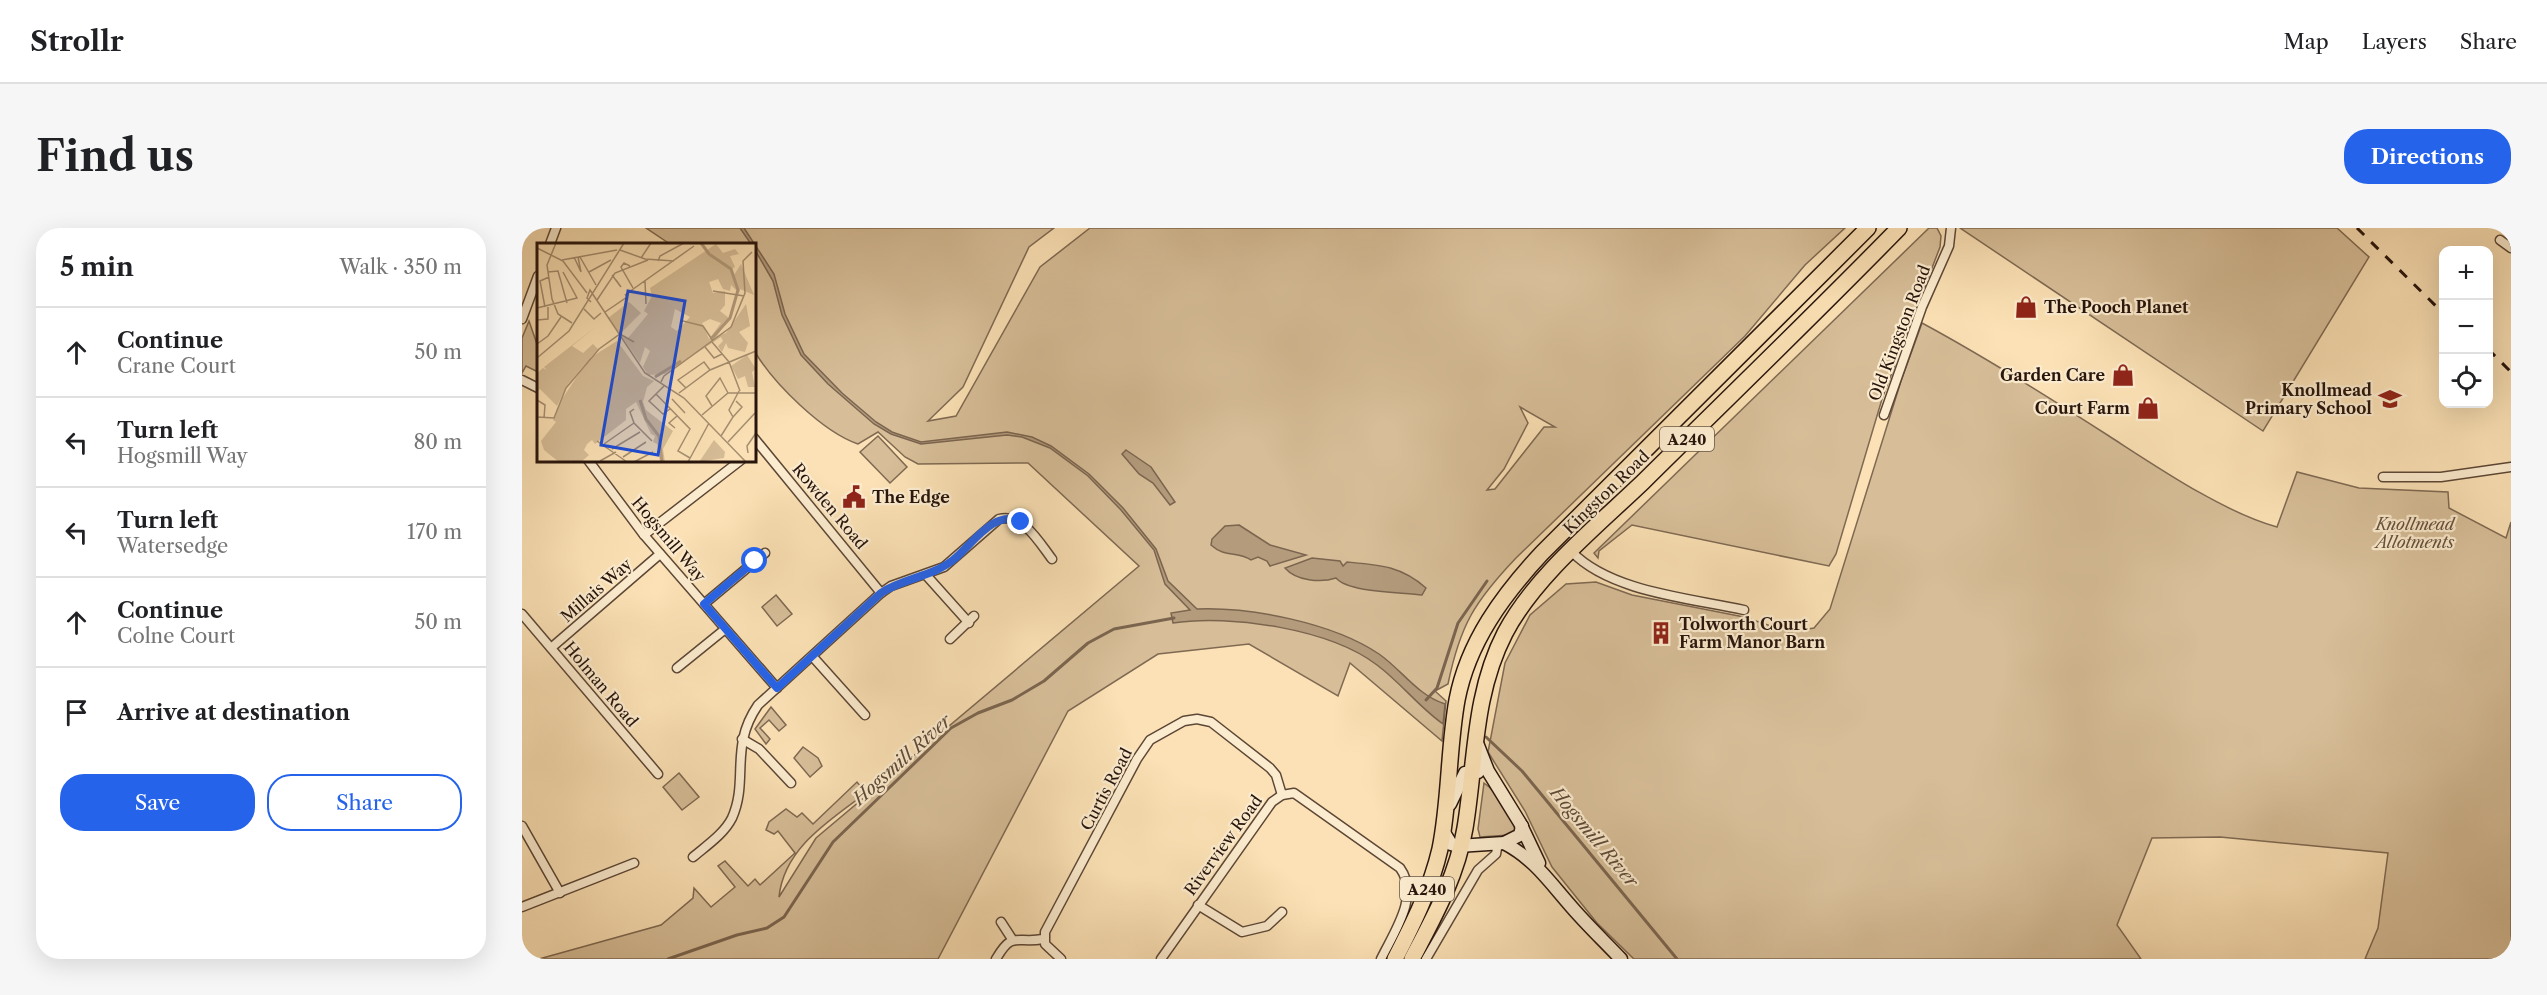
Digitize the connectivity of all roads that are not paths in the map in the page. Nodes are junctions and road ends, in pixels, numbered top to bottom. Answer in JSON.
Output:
{"nodes":[{"id":1,"x":556,"y":228,"type":"edge"},
{"id":2,"x":1899,"y":228,"type":"edge"},
{"id":3,"x":1951,"y":228,"type":"edge"},
{"id":4,"x":1862,"y":232,"type":"edge"},
{"id":5,"x":2500,"y":240,"type":"dead end"},
{"id":6,"x":550,"y":243,"type":"edge"},
{"id":7,"x":2511,"y":248,"type":"edge"},
{"id":8,"x":537,"y":279,"type":"edge"},
{"id":9,"x":522,"y":319,"type":"edge"},
{"id":10,"x":522,"y":380,"type":"edge"},
{"id":11,"x":537,"y":388,"type":"edge"},
{"id":12,"x":1884,"y":415,"type":"dead end"},
{"id":13,"x":756,"y":445,"type":"edge"},
{"id":14,"x":589,"y":462,"type":"edge"},
{"id":15,"x":738,"y":462,"type":"edge"},
{"id":16,"x":2511,"y":467,"type":"edge"},
{"id":17,"x":2382,"y":477,"type":"dead end"},
{"id":18,"x":644,"y":535,"type":"junction"},
{"id":19,"x":1572,"y":552,"type":"junction"},
{"id":20,"x":765,"y":553,"type":"dead end"},
{"id":21,"x":660,"y":554,"type":"junction"},
{"id":22,"x":1052,"y":559,"type":"dead end"},
{"id":23,"x":926,"y":575,"type":"junction"},
{"id":24,"x":881,"y":593,"type":"junction"},
{"id":25,"x":704,"y":604,"type":"junction"},
{"id":26,"x":1744,"y":610,"type":"dead end"},
{"id":27,"x":522,"y":614,"type":"edge"},
{"id":28,"x":724,"y":630,"type":"junction"},
{"id":29,"x":950,"y":639,"type":"dead end"},
{"id":30,"x":551,"y":648,"type":"junction"},
{"id":31,"x":813,"y":657,"type":"junction"},
{"id":32,"x":677,"y":668,"type":"dead end"},
{"id":33,"x":777,"y":688,"type":"junction"},
{"id":34,"x":865,"y":715,"type":"dead end"},
{"id":35,"x":1476,"y":735,"type":"junction"},
{"id":36,"x":742,"y":739,"type":"junction"},
{"id":37,"x":1473,"y":770,"type":"junction"},
{"id":38,"x":658,"y":774,"type":"dead end"},
{"id":39,"x":1492,"y":780,"type":"junction"},
{"id":40,"x":791,"y":783,"type":"dead end"},
{"id":41,"x":1282,"y":795,"type":"junction"},
{"id":42,"x":1444,"y":825,"type":"junction"},
{"id":43,"x":522,"y":826,"type":"edge"},
{"id":44,"x":1521,"y":826,"type":"junction"},
{"id":45,"x":1501,"y":843,"type":"junction"},
{"id":46,"x":1461,"y":846,"type":"junction"},
{"id":47,"x":693,"y":857,"type":"dead end"},
{"id":48,"x":634,"y":863,"type":"dead end"},
{"id":49,"x":1544,"y":872,"type":"junction"},
{"id":50,"x":560,"y":893,"type":"junction"},
{"id":51,"x":1198,"y":905,"type":"junction"},
{"id":52,"x":522,"y":908,"type":"edge"},
{"id":53,"x":1281,"y":912,"type":"dead end"},
{"id":54,"x":1001,"y":922,"type":"dead end"},
{"id":55,"x":1011,"y":939,"type":"junction"},
{"id":56,"x":1043,"y":939,"type":"junction"},
{"id":57,"x":996,"y":959,"type":"edge"},
{"id":58,"x":1061,"y":959,"type":"edge"},
{"id":59,"x":1161,"y":959,"type":"edge"},
{"id":60,"x":1381,"y":959,"type":"edge"},
{"id":61,"x":1395,"y":959,"type":"edge"},
{"id":62,"x":1412,"y":959,"type":"edge"},
{"id":63,"x":1426,"y":959,"type":"edge"},
{"id":64,"x":1621,"y":959,"type":"edge"}],
"edges":[{"from":1,"to":6,"type":"street"},
{"from":2,"to":19,"type":"highway","name":"Kingston Road","number":"A240"},
{"from":3,"to":12,"type":"street","name":"Old Kingston Road"},
{"from":4,"to":42,"type":"highway","name":"Kingston Road","number":"A240"},
{"from":5,"to":7,"type":"street"},
{"from":8,"to":9,"type":"street"},
{"from":10,"to":11,"type":"street"},
{"from":13,"to":24,"type":"street","name":"Rowden Road"},
{"from":14,"to":18,"type":"street","name":"Hogsmill Way"},
{"from":15,"to":18,"type":"street"},
{"from":16,"to":17,"type":"street"},
{"from":18,"to":21,"type":"street","name":"Hogsmill Way"},
{"from":19,"to":26,"type":"street"},
{"from":19,"to":35,"type":"highway","name":"Kingston Road","number":"A240"},
{"from":20,"to":25,"type":"street"},
{"from":21,"to":25,"type":"street","name":"Hogsmill Way"},
{"from":21,"to":30,"type":"street","name":"Millais Way"},
{"from":22,"to":23,"type":"street"},
{"from":23,"to":24,"type":"street"},
{"from":23,"to":29,"type":"street"},
{"from":24,"to":31,"type":"street"},
{"from":25,"to":28,"type":"street","name":"Hogsmill Way"},
{"from":27,"to":30,"type":"street","name":"Holman Road"},
{"from":28,"to":32,"type":"street"},
{"from":28,"to":33,"type":"street","name":"Hogsmill Way"},
{"from":30,"to":38,"type":"street","name":"Holman Road"},
{"from":31,"to":33,"type":"street"},
{"from":31,"to":34,"type":"street"},
{"from":33,"to":36,"type":"street"},
{"from":35,"to":37,"type":"highway","number":"A240"},
{"from":35,"to":39,"type":"main road"},
{"from":36,"to":40,"type":"street"},
{"from":36,"to":47,"type":"street"},
{"from":37,"to":39,"type":"main road"},
{"from":37,"to":42,"type":"main road"},
{"from":37,"to":46,"type":"highway","number":"A240"},
{"from":39,"to":44,"type":"main road"},
{"from":41,"to":51,"type":"street","name":"Riverview Road"},
{"from":41,"to":56,"type":"street","name":"Curtis Road"},
{"from":41,"to":60,"type":"street","name":"Riverview Road"},
{"from":42,"to":46,"type":"main road"},
{"from":42,"to":61,"type":"highway","number":"A240"},
{"from":43,"to":50,"type":"street"},
{"from":44,"to":45,"type":"main road"},
{"from":44,"to":49,"type":"main road"},
{"from":45,"to":46,"type":"main road"},
{"from":45,"to":49,"type":"main road"},
{"from":45,"to":63,"type":"street"},
{"from":46,"to":62,"type":"highway","number":"A240"},
{"from":48,"to":50,"type":"street"},
{"from":49,"to":64,"type":"main road"},
{"from":50,"to":52,"type":"street"},
{"from":51,"to":53,"type":"street"},
{"from":51,"to":59,"type":"street","name":"Riverview Road"},
{"from":54,"to":55,"type":"street"},
{"from":55,"to":56,"type":"street"},
{"from":55,"to":57,"type":"street"},
{"from":56,"to":58,"type":"street"}]}
